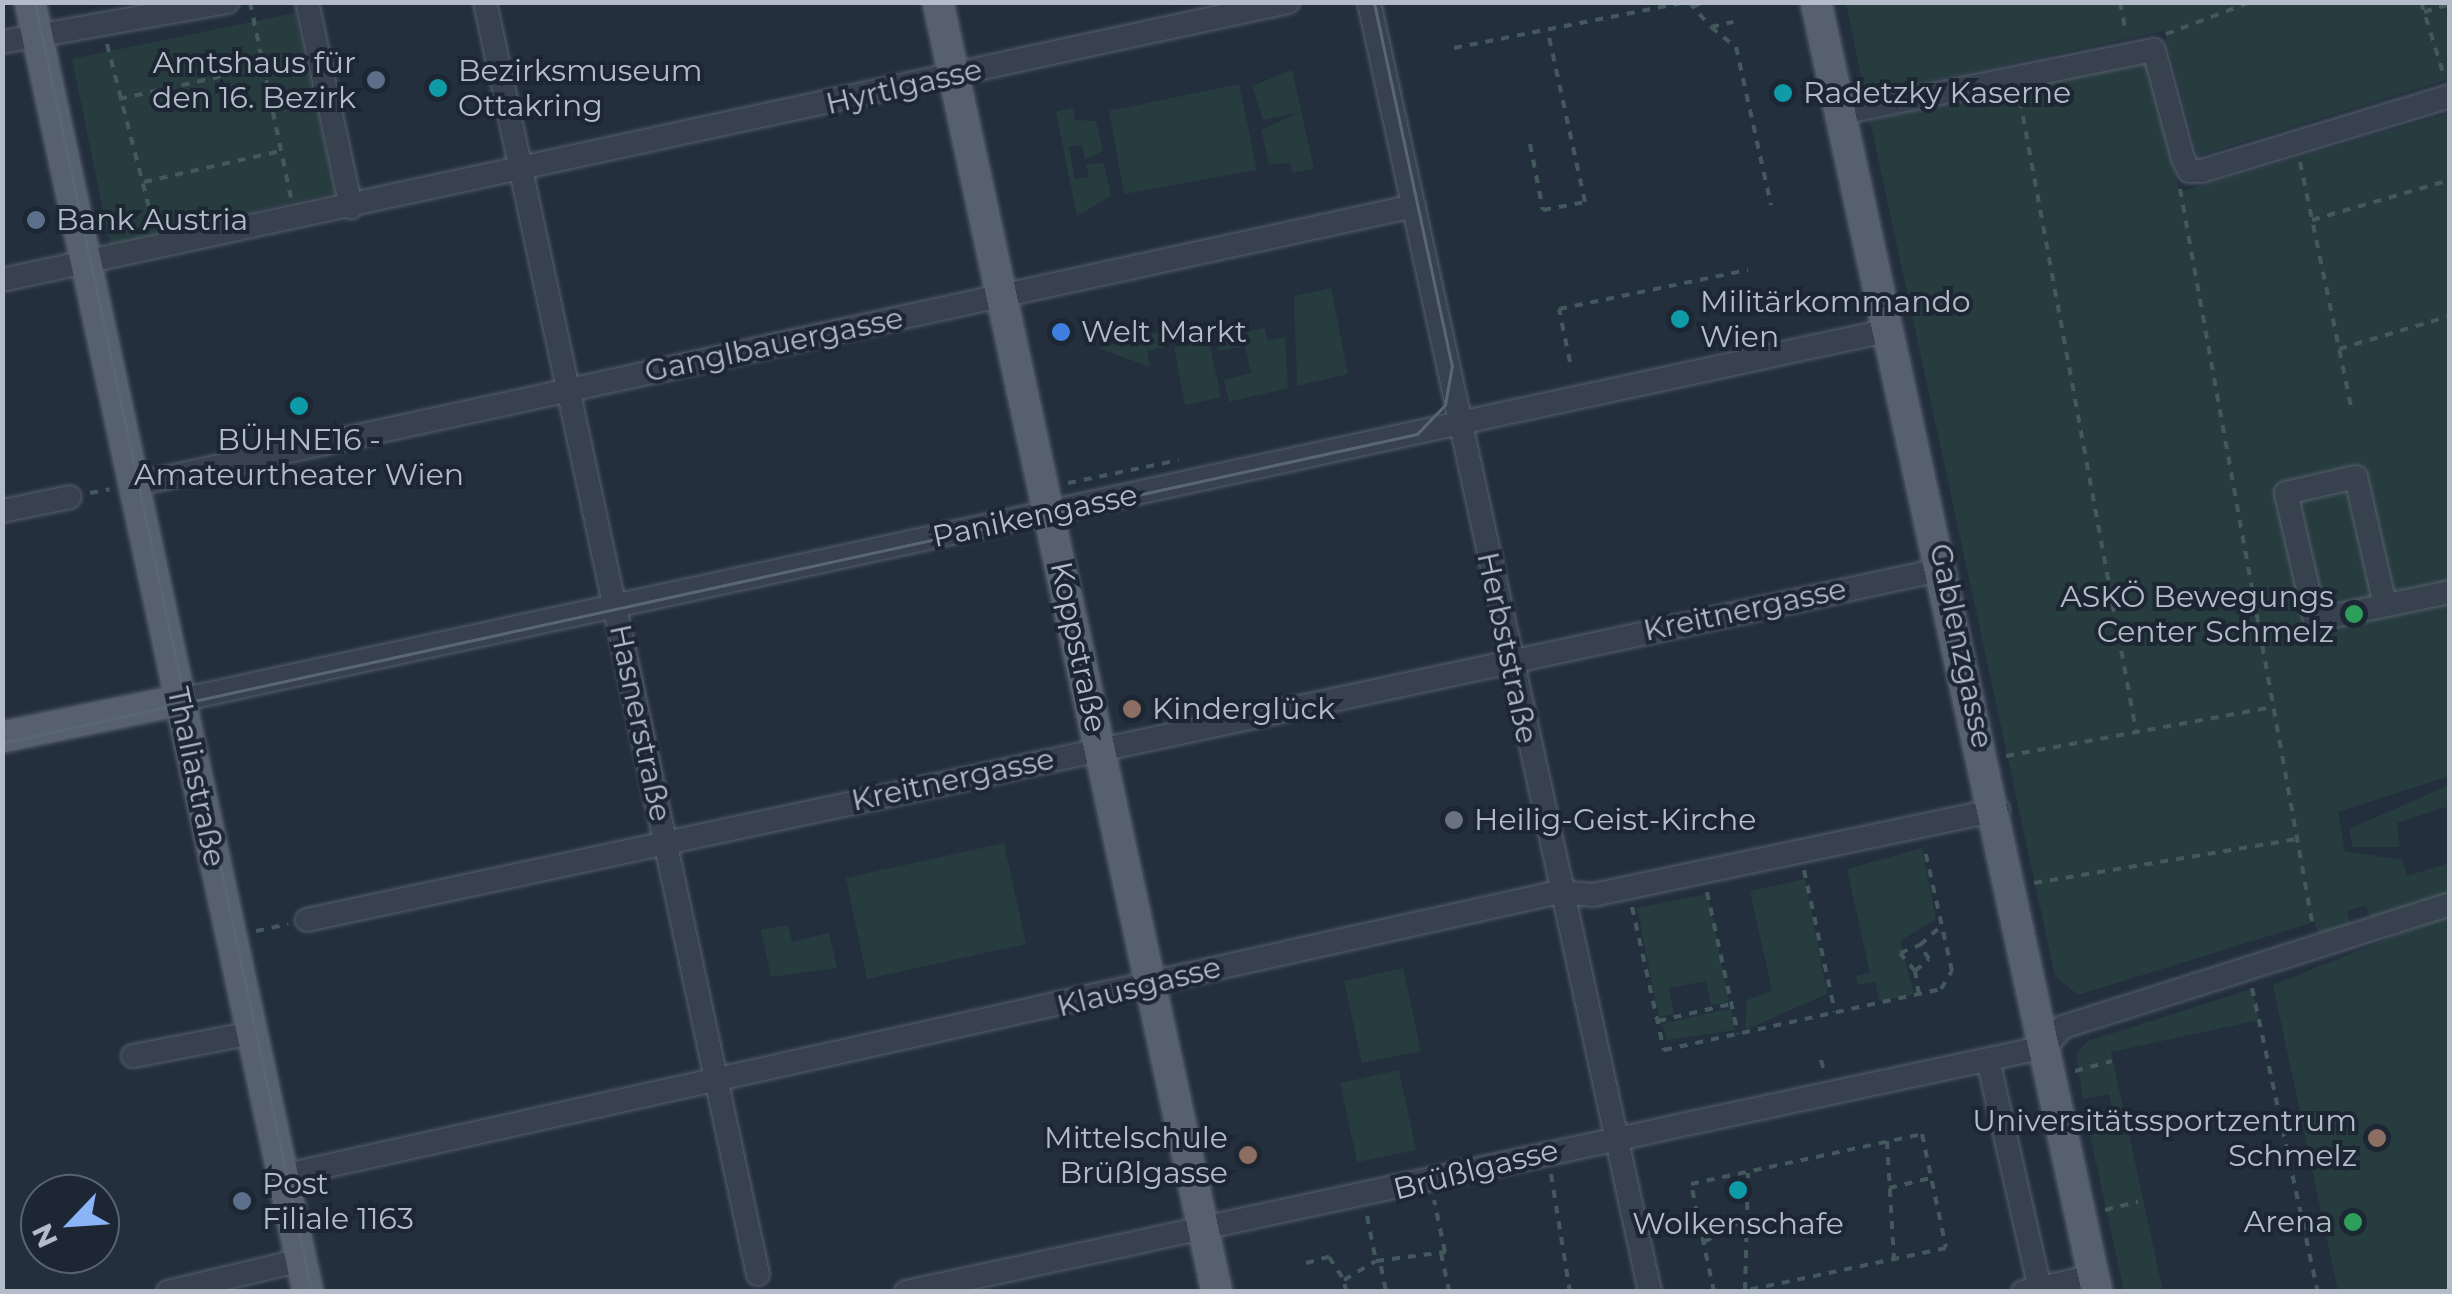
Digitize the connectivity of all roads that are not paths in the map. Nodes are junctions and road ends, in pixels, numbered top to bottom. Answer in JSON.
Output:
{"nodes":[{"id":1,"x":30,"y":2,"type":"edge"},
{"id":2,"x":227,"y":2,"type":"edge"},
{"id":3,"x":307,"y":2,"type":"edge"},
{"id":4,"x":485,"y":2,"type":"edge"},
{"id":5,"x":938,"y":2,"type":"edge"},
{"id":6,"x":1288,"y":2,"type":"edge"},
{"id":7,"x":1370,"y":2,"type":"edge"},
{"id":8,"x":1816,"y":2,"type":"edge"},
{"id":9,"x":2,"y":42,"type":"edge"},
{"id":10,"x":39,"y":42,"type":"junction"},
{"id":11,"x":954,"y":75,"type":"junction"},
{"id":12,"x":2450,"y":95,"type":"edge"},
{"id":13,"x":1841,"y":114,"type":"junction"},
{"id":14,"x":522,"y":173,"type":"junction"},
{"id":15,"x":1414,"y":206,"type":"junction"},
{"id":16,"x":351,"y":208,"type":"junction"},
{"id":17,"x":86,"y":262,"type":"junction"},
{"id":18,"x":2,"y":280,"type":"edge"},
{"id":19,"x":1004,"y":296,"type":"junction"},
{"id":20,"x":1890,"y":330,"type":"junction"},
{"id":21,"x":568,"y":390,"type":"junction"},
{"id":22,"x":1458,"y":422,"type":"junction"},
{"id":23,"x":133,"y":485,"type":"junction"},
{"id":24,"x":70,"y":497,"type":"road end"},
{"id":25,"x":2,"y":511,"type":"edge"},
{"id":26,"x":1050,"y":512,"type":"junction"},
{"id":27,"x":1944,"y":569,"type":"junction"},
{"id":28,"x":2450,"y":592,"type":"edge"},
{"id":29,"x":614,"y":605,"type":"junction"},
{"id":30,"x":2385,"y":605,"type":"junction"},
{"id":31,"x":1510,"y":658,"type":"junction"},
{"id":32,"x":180,"y":700,"type":"junction"},
{"id":33,"x":2,"y":738,"type":"edge"},
{"id":34,"x":1099,"y":748,"type":"junction"},
{"id":35,"x":1998,"y":810,"type":"junction"},
{"id":36,"x":666,"y":842,"type":"junction"},
{"id":37,"x":1560,"y":892,"type":"junction"},
{"id":38,"x":2450,"y":904,"type":"edge"},
{"id":39,"x":307,"y":920,"type":"road end"},
{"id":40,"x":1152,"y":986,"type":"junction"},
{"id":41,"x":252,"y":1033,"type":"junction"},
{"id":42,"x":134,"y":1056,"type":"dead end"},
{"id":43,"x":1988,"y":1060,"type":"junction"},
{"id":44,"x":2048,"y":1062,"type":"junction"},
{"id":45,"x":717,"y":1084,"type":"junction"},
{"id":46,"x":1612,"y":1138,"type":"junction"},
{"id":47,"x":282,"y":1176,"type":"junction"},
{"id":48,"x":1202,"y":1225,"type":"junction"},
{"id":49,"x":301,"y":1260,"type":"junction"},
{"id":50,"x":758,"y":1274,"type":"dead end"},
{"id":51,"x":2096,"y":1284,"type":"edge"},
{"id":52,"x":2031,"y":1290,"type":"edge"},
{"id":53,"x":168,"y":1292,"type":"edge"},
{"id":54,"x":308,"y":1292,"type":"edge"},
{"id":55,"x":906,"y":1292,"type":"edge"},
{"id":56,"x":1216,"y":1292,"type":"edge"},
{"id":57,"x":1650,"y":1292,"type":"edge"}],
"edges":[{"from":1,"to":10,"type":"main road"},
{"from":2,"to":10,"type":"street"},
{"from":3,"to":16,"type":"street"},
{"from":4,"to":14,"type":"street","name":"Hasnerstraße"},
{"from":5,"to":11,"type":"main road","name":"Koppstraße"},
{"from":6,"to":11,"type":"street","name":"Hyrtlgasse"},
{"from":7,"to":15,"type":"street","name":"Herbststraße"},
{"from":8,"to":13,"type":"main road","name":"Gablenzgasse"},
{"from":9,"to":10,"type":"street"},
{"from":10,"to":17,"type":"main road","name":"Thaliastraße"},
{"from":11,"to":14,"type":"street","name":"Hyrtlgasse"},
{"from":11,"to":19,"type":"main road","name":"Koppstraße"},
{"from":12,"to":13,"type":"street"},
{"from":13,"to":20,"type":"main road","name":"Gablenzgasse"},
{"from":14,"to":16,"type":"street","name":"Hyrtlgasse"},
{"from":14,"to":21,"type":"street","name":"Hasnerstraße"},
{"from":15,"to":19,"type":"street","name":"Ganglbauergasse"},
{"from":15,"to":22,"type":"street","name":"Herbststraße"},
{"from":16,"to":17,"type":"street","name":"Hyrtlgasse"},
{"from":17,"to":18,"type":"street","name":"Hyrtlgasse"},
{"from":17,"to":23,"type":"main road","name":"Thaliastraße"},
{"from":19,"to":21,"type":"street","name":"Ganglbauergasse"},
{"from":19,"to":26,"type":"main road","name":"Koppstraße"},
{"from":20,"to":22,"type":"street","name":"Panikengasse"},
{"from":20,"to":27,"type":"main road","name":"Gablenzgasse"},
{"from":21,"to":23,"type":"street","name":"Ganglbauergasse"},
{"from":21,"to":29,"type":"street","name":"Hasnerstraße"},
{"from":22,"to":26,"type":"street","name":"Panikengasse"},
{"from":22,"to":31,"type":"street","name":"Herbststraße"},
{"from":23,"to":32,"type":"main road","name":"Thaliastraße"},
{"from":24,"to":25,"type":"street"},
{"from":26,"to":29,"type":"street","name":"Panikengasse"},
{"from":26,"to":34,"type":"main road","name":"Koppstraße"},
{"from":27,"to":31,"type":"street","name":"Kreitnergasse"},
{"from":27,"to":35,"type":"main road","name":"Gablenzgasse"},
{"from":28,"to":30,"type":"street"},
{"from":29,"to":32,"type":"street","name":"Panikengasse"},
{"from":29,"to":36,"type":"street","name":"Hasnerstraße"},
{"from":30,"to":30,"type":"street"},
{"from":31,"to":34,"type":"street","name":"Kreitnergasse"},
{"from":31,"to":37,"type":"street","name":"Herbststraße"},
{"from":32,"to":33,"type":"main road"},
{"from":32,"to":41,"type":"main road","name":"Thaliastraße"},
{"from":34,"to":36,"type":"street","name":"Kreitnergasse"},
{"from":34,"to":40,"type":"main road","name":"Koppstraße"},
{"from":35,"to":37,"type":"street","name":"Klausgasse"},
{"from":35,"to":44,"type":"main road","name":"Gablenzgasse"},
{"from":36,"to":39,"type":"street","name":"Kreitnergasse"},
{"from":36,"to":45,"type":"street","name":"Hasnerstraße"},
{"from":37,"to":40,"type":"street","name":"Klausgasse"},
{"from":37,"to":46,"type":"street","name":"Herbststraße"},
{"from":38,"to":44,"type":"street"},
{"from":40,"to":45,"type":"street","name":"Klausgasse"},
{"from":40,"to":48,"type":"main road","name":"Koppstraße"},
{"from":41,"to":42,"type":"street"},
{"from":41,"to":47,"type":"main road","name":"Thaliastraße"},
{"from":43,"to":44,"type":"street","name":"Brüßlgasse"},
{"from":43,"to":46,"type":"street","name":"Brüßlgasse"},
{"from":43,"to":52,"type":"street"},
{"from":44,"to":51,"type":"main road","name":"Gablenzgasse"},
{"from":45,"to":47,"type":"street","name":"Klausgasse"},
{"from":45,"to":50,"type":"street","name":"Hasnerstraße"},
{"from":46,"to":48,"type":"street","name":"Brüßlgasse"},
{"from":46,"to":57,"type":"street","name":"Herbststraße"},
{"from":47,"to":49,"type":"main road","name":"Thaliastraße"},
{"from":48,"to":55,"type":"street","name":"Brüßlgasse"},
{"from":48,"to":56,"type":"main road","name":"Koppstraße"},
{"from":49,"to":53,"type":"street"},
{"from":49,"to":54,"type":"main road","name":"Thaliastraße"},
{"from":51,"to":52,"type":"street"}]}
